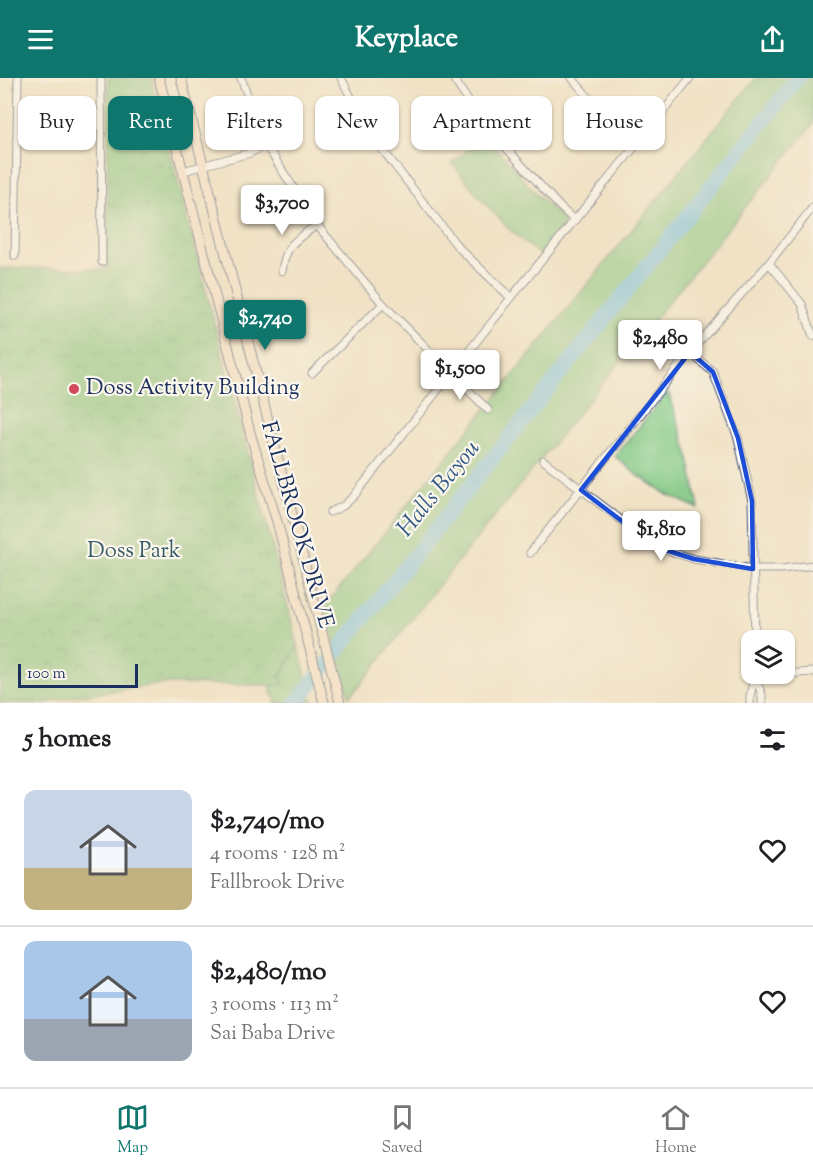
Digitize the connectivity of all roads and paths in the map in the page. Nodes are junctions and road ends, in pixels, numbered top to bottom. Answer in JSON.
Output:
{"nodes":[{"id":1,"x":18,"y":78,"type":"edge"},
{"id":2,"x":101,"y":78,"type":"edge"},
{"id":3,"x":159,"y":78,"type":"edge"},
{"id":4,"x":181,"y":78,"type":"edge"},
{"id":5,"x":241,"y":78,"type":"edge"},
{"id":6,"x":341,"y":78,"type":"edge"},
{"id":7,"x":453,"y":78,"type":"edge"},
{"id":8,"x":572,"y":78,"type":"edge"},
{"id":9,"x":690,"y":78,"type":"edge"},
{"id":10,"x":248,"y":96,"type":"edge"},
{"id":11,"x":586,"y":96,"type":"edge"},
{"id":12,"x":665,"y":109,"type":"edge"},
{"id":13,"x":256,"y":150,"type":"edge"},
{"id":14,"x":269,"y":150,"type":"edge"},
{"id":15,"x":632,"y":150,"type":"edge"},
{"id":16,"x":203,"y":165,"type":"junction"},
{"id":17,"x":183,"y":171,"type":"junction"},
{"id":18,"x":813,"y":207,"type":"edge"},
{"id":19,"x":574,"y":220,"type":"junction"},
{"id":20,"x":318,"y":225,"type":"junction"},
{"id":21,"x":15,"y":256,"type":"dead end"},
{"id":22,"x":102,"y":262,"type":"dead end"},
{"id":23,"x":769,"y":263,"type":"junction"},
{"id":24,"x":282,"y":271,"type":"dead end"},
{"id":25,"x":511,"y":297,"type":"junction"},
{"id":26,"x":383,"y":304,"type":"junction"},
{"id":27,"x":813,"y":336,"type":"edge"},
{"id":28,"x":250,"y":346,"type":"junction"},
{"id":29,"x":229,"y":351,"type":"junction"},
{"id":30,"x":690,"y":352,"type":"junction"},
{"id":31,"x":312,"y":373,"type":"dead end"},
{"id":32,"x":451,"y":374,"type":"junction"},
{"id":33,"x":488,"y":410,"type":"dead end"},
{"id":34,"x":543,"y":460,"type":"dead end"},
{"id":35,"x":581,"y":490,"type":"junction"},
{"id":36,"x":330,"y":512,"type":"dead end"},
{"id":37,"x":294,"y":521,"type":"junction"},
{"id":38,"x":278,"y":525,"type":"junction"},
{"id":39,"x":531,"y":554,"type":"dead end"},
{"id":40,"x":813,"y":565,"type":"edge"},
{"id":41,"x":753,"y":568,"type":"junction"},
{"id":42,"x":754,"y":630,"type":"edge"},
{"id":43,"x":813,"y":672,"type":"edge"},
{"id":44,"x":795,"y":673,"type":"edge"},
{"id":45,"x":753,"y":684,"type":"edge"},
{"id":46,"x":758,"y":684,"type":"edge"},
{"id":47,"x":339,"y":698,"type":"edge"},
{"id":48,"x":324,"y":703,"type":"edge"},
{"id":49,"x":750,"y":703,"type":"edge"},
{"id":50,"x":762,"y":703,"type":"edge"}],
"edges":[{"from":1,"to":21,"type":"street"},
{"from":2,"to":22,"type":"street"},
{"from":3,"to":17,"type":"main road","name":"FALLBROOK DRIVE"},
{"from":4,"to":16,"type":"main road","name":"FALLBROOK DRIVE"},
{"from":5,"to":10,"type":"street"},
{"from":6,"to":25,"type":"street"},
{"from":7,"to":19,"type":"street"},
{"from":8,"to":11,"type":"street"},
{"from":9,"to":12,"type":"street"},
{"from":13,"to":16,"type":"street"},
{"from":14,"to":20,"type":"street"},
{"from":15,"to":19,"type":"street"},
{"from":16,"to":17,"type":"street"},
{"from":16,"to":28,"type":"main road","name":"FALLBROOK DRIVE"},
{"from":17,"to":29,"type":"main road","name":"FALLBROOK DRIVE"},
{"from":18,"to":23,"type":"street"},
{"from":19,"to":25,"type":"street"},
{"from":20,"to":24,"type":"street"},
{"from":20,"to":26,"type":"street"},
{"from":23,"to":27,"type":"street"},
{"from":23,"to":30,"type":"street"},
{"from":25,"to":32,"type":"street"},
{"from":26,"to":31,"type":"street"},
{"from":26,"to":32,"type":"street"},
{"from":28,"to":29,"type":"main road"},
{"from":28,"to":37,"type":"main road","name":"FALLBROOK DRIVE"},
{"from":29,"to":38,"type":"main road","name":"FALLBROOK DRIVE"},
{"from":30,"to":35,"type":"street"},
{"from":30,"to":41,"type":"street"},
{"from":32,"to":33,"type":"street"},
{"from":32,"to":36,"type":"street"},
{"from":34,"to":35,"type":"street"},
{"from":35,"to":39,"type":"street"},
{"from":35,"to":41,"type":"street"},
{"from":37,"to":38,"type":"main road"},
{"from":37,"to":47,"type":"main road","name":"FALLBROOK DRIVE"},
{"from":38,"to":48,"type":"main road","name":"FALLBROOK DRIVE"},
{"from":40,"to":41,"type":"street"},
{"from":41,"to":42,"type":"street"},
{"from":43,"to":44,"type":"street"},
{"from":45,"to":49,"type":"street"},
{"from":46,"to":50,"type":"street"}]}
